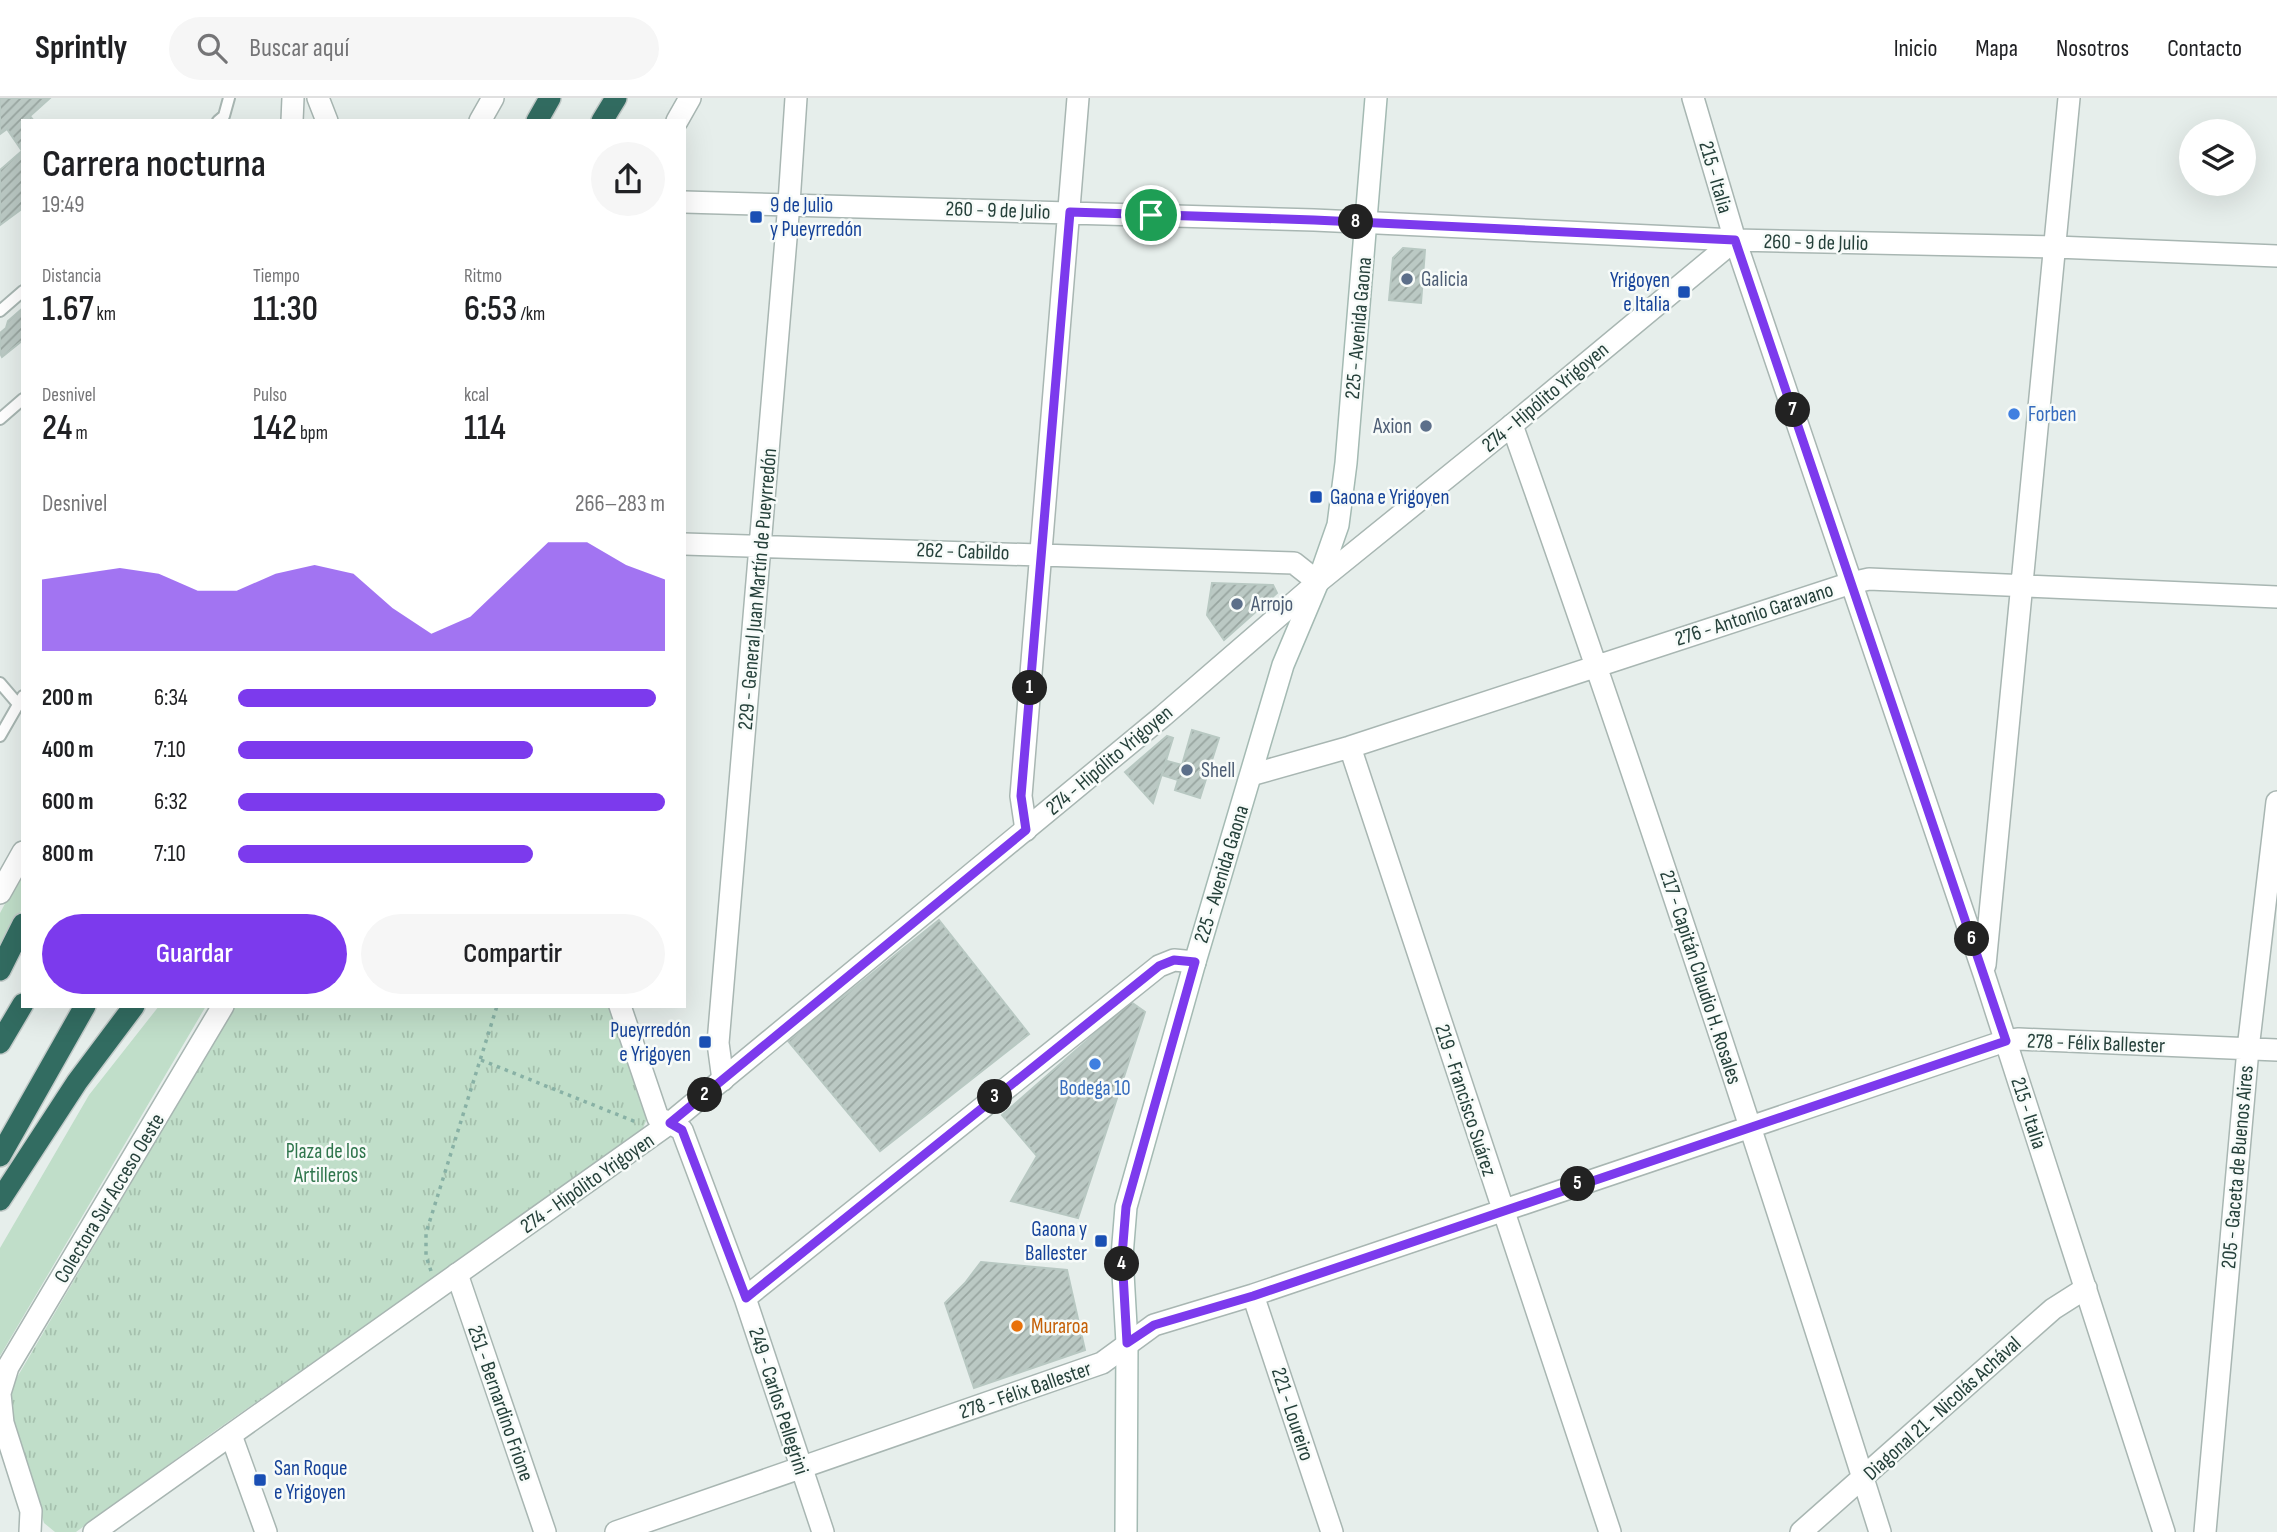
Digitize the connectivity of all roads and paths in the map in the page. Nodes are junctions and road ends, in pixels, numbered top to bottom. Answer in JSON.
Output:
{"nodes":[{"id":1,"x":229,"y":98,"type":"edge"},
{"id":2,"x":293,"y":98,"type":"edge"},
{"id":3,"x":316,"y":98,"type":"edge"},
{"id":4,"x":493,"y":98,"type":"edge"},
{"id":5,"x":550,"y":98,"type":"edge"},
{"id":6,"x":615,"y":98,"type":"edge"},
{"id":7,"x":690,"y":98,"type":"edge"},
{"id":8,"x":796,"y":98,"type":"edge"},
{"id":9,"x":1079,"y":98,"type":"edge"},
{"id":10,"x":1376,"y":98,"type":"edge"},
{"id":11,"x":1693,"y":98,"type":"edge"},
{"id":12,"x":2070,"y":98,"type":"edge"},
{"id":13,"x":220,"y":119,"type":"edge"},
{"id":14,"x":292,"y":119,"type":"edge"},
{"id":15,"x":314,"y":119,"type":"edge"},
{"id":16,"x":326,"y":119,"type":"edge"},
{"id":17,"x":481,"y":119,"type":"edge"},
{"id":18,"x":538,"y":119,"type":"edge"},
{"id":19,"x":603,"y":119,"type":"edge"},
{"id":20,"x":678,"y":119,"type":"edge"},
{"id":21,"x":686,"y":202,"type":"edge"},
{"id":22,"x":789,"y":203,"type":"junction"},
{"id":23,"x":1070,"y":212,"type":"junction"},
{"id":24,"x":1367,"y":222,"type":"junction"},
{"id":25,"x":1735,"y":240,"type":"junction"},
{"id":26,"x":2056,"y":247,"type":"junction"},
{"id":27,"x":2277,"y":256,"type":"edge"},
{"id":28,"x":21,"y":293,"type":"edge"},
{"id":29,"x":0,"y":311,"type":"edge"},
{"id":30,"x":21,"y":401,"type":"edge"},
{"id":31,"x":0,"y":419,"type":"edge"},
{"id":32,"x":1512,"y":425,"type":"junction"},
{"id":33,"x":686,"y":544,"type":"edge"},
{"id":34,"x":760,"y":546,"type":"junction"},
{"id":35,"x":1041,"y":554,"type":"junction"},
{"id":36,"x":1318,"y":582,"type":"junction"},
{"id":37,"x":1851,"y":583,"type":"junction"},
{"id":38,"x":2022,"y":587,"type":"junction"},
{"id":39,"x":2277,"y":597,"type":"edge"},
{"id":40,"x":1597,"y":664,"type":"junction"},
{"id":41,"x":0,"y":683,"type":"edge"},
{"id":42,"x":20,"y":700,"type":"edge"},
{"id":43,"x":0,"y":736,"type":"edge"},
{"id":44,"x":1350,"y":747,"type":"junction"},
{"id":45,"x":1251,"y":775,"type":"junction"},
{"id":46,"x":2277,"y":802,"type":"edge"},
{"id":47,"x":1026,"y":830,"type":"junction"},
{"id":48,"x":21,"y":856,"type":"edge"},
{"id":49,"x":0,"y":893,"type":"edge"},
{"id":50,"x":21,"y":928,"type":"edge"},
{"id":51,"x":1195,"y":962,"type":"junction"},
{"id":52,"x":0,"y":970,"type":"edge"},
{"id":53,"x":1984,"y":974,"type":"junction"},
{"id":54,"x":21,"y":1007,"type":"edge"},
{"id":55,"x":84,"y":1008,"type":"edge"},
{"id":56,"x":133,"y":1008,"type":"edge"},
{"id":57,"x":222,"y":1008,"type":"edge"},
{"id":58,"x":497,"y":1008,"type":"edge"},
{"id":59,"x":621,"y":1008,"type":"edge"},
{"id":60,"x":2006,"y":1041,"type":"junction"},
{"id":61,"x":0,"y":1043,"type":"edge"},
{"id":62,"x":2248,"y":1049,"type":"junction"},
{"id":63,"x":2277,"y":1050,"type":"edge"},
{"id":64,"x":481,"y":1060,"type":"junction"},
{"id":65,"x":723,"y":1080,"type":"junction"},
{"id":66,"x":670,"y":1123,"type":"junction"},
{"id":67,"x":645,"y":1125,"type":"dead end"},
{"id":68,"x":1750,"y":1126,"type":"junction"},
{"id":69,"x":0,"y":1156,"type":"edge"},
{"id":70,"x":0,"y":1200,"type":"edge"},
{"id":71,"x":1502,"y":1210,"type":"junction"},
{"id":72,"x":457,"y":1274,"type":"junction"},
{"id":73,"x":436,"y":1279,"type":"dead end"},
{"id":74,"x":2086,"y":1288,"type":"junction"},
{"id":75,"x":1253,"y":1296,"type":"junction"},
{"id":76,"x":746,"y":1298,"type":"junction"},
{"id":77,"x":1127,"y":1343,"type":"junction"},
{"id":78,"x":0,"y":1394,"type":"edge"},
{"id":79,"x":231,"y":1435,"type":"junction"},
{"id":80,"x":801,"y":1468,"type":"junction"},
{"id":81,"x":1863,"y":1477,"type":"junction"},
{"id":82,"x":30,"y":1532,"type":"edge"},
{"id":83,"x":94,"y":1532,"type":"edge"},
{"id":84,"x":266,"y":1532,"type":"edge"},
{"id":85,"x":545,"y":1532,"type":"edge"},
{"id":86,"x":616,"y":1532,"type":"edge"},
{"id":87,"x":823,"y":1532,"type":"edge"},
{"id":88,"x":1126,"y":1532,"type":"edge"},
{"id":89,"x":1332,"y":1532,"type":"edge"},
{"id":90,"x":1610,"y":1532,"type":"edge"},
{"id":91,"x":1801,"y":1532,"type":"edge"},
{"id":92,"x":1881,"y":1532,"type":"edge"},
{"id":93,"x":2164,"y":1532,"type":"edge"},
{"id":94,"x":2205,"y":1532,"type":"edge"}],
"edges":[{"from":1,"to":13,"type":"lane"},
{"from":2,"to":14,"type":"street"},
{"from":3,"to":15,"type":"street"},
{"from":3,"to":16,"type":"street"},
{"from":4,"to":17,"type":"street"},
{"from":5,"to":18,"type":"highway"},
{"from":6,"to":19,"type":"highway"},
{"from":7,"to":20,"type":"street"},
{"from":8,"to":22,"type":"street","name":"229 - General Juan Martín de Pueyrredón"},
{"from":9,"to":23,"type":"street"},
{"from":10,"to":24,"type":"street","name":"225 - Avenida Gaona"},
{"from":11,"to":25,"type":"street","name":"215 - Italia"},
{"from":12,"to":26,"type":"street"},
{"from":21,"to":22,"type":"street","name":"260 - 9 de Julio"},
{"from":22,"to":23,"type":"street","name":"260 - 9 de Julio"},
{"from":22,"to":34,"type":"street","name":"229 - General Juan Martín de Pueyrredón"},
{"from":23,"to":24,"type":"street","name":"260 - 9 de Julio"},
{"from":23,"to":35,"type":"street"},
{"from":24,"to":25,"type":"street","name":"260 - 9 de Julio"},
{"from":24,"to":36,"type":"street","name":"225 - Avenida Gaona"},
{"from":25,"to":26,"type":"street","name":"260 - 9 de Julio"},
{"from":25,"to":32,"type":"street","name":"274 - Hipólito Yrigoyen"},
{"from":25,"to":37,"type":"street","name":"215 - Italia"},
{"from":26,"to":27,"type":"street","name":"260 - 9 de Julio"},
{"from":26,"to":38,"type":"street"},
{"from":28,"to":29,"type":"lane"},
{"from":30,"to":31,"type":"lane"},
{"from":32,"to":36,"type":"street","name":"274 - Hipólito Yrigoyen"},
{"from":32,"to":40,"type":"street","name":"217 - Capitán Claudio H. Rosales"},
{"from":33,"to":34,"type":"street","name":"262 - Cabildo"},
{"from":34,"to":35,"type":"street","name":"262 - Cabildo"},
{"from":34,"to":65,"type":"street","name":"229 - General Juan Martín de Pueyrredón"},
{"from":35,"to":36,"type":"street","name":"262 - Cabildo"},
{"from":35,"to":47,"type":"street"},
{"from":36,"to":45,"type":"street","name":"225 - Avenida Gaona"},
{"from":36,"to":47,"type":"street","name":"274 - Hipólito Yrigoyen"},
{"from":37,"to":38,"type":"street","name":"276 - Antonio Garavano"},
{"from":37,"to":40,"type":"street","name":"276 - Antonio Garavano"},
{"from":37,"to":53,"type":"street","name":"215 - Italia"},
{"from":38,"to":39,"type":"street","name":"276 - Antonio Garavano"},
{"from":38,"to":53,"type":"street"},
{"from":40,"to":44,"type":"street","name":"276 - Antonio Garavano"},
{"from":40,"to":68,"type":"street","name":"217 - Capitán Claudio H. Rosales"},
{"from":41,"to":42,"type":"lane"},
{"from":42,"to":43,"type":"lane"},
{"from":44,"to":45,"type":"street","name":"276 - Antonio Garavano"},
{"from":44,"to":71,"type":"street","name":"219 - Francisco Suárez"},
{"from":45,"to":51,"type":"street","name":"225 - Avenida Gaona"},
{"from":46,"to":62,"type":"street","name":"205 - Gaceta de Buenos Aires"},
{"from":47,"to":65,"type":"street","name":"274 - Hipólito Yrigoyen"},
{"from":48,"to":49,"type":"street"},
{"from":50,"to":52,"type":"highway"},
{"from":51,"to":76,"type":"street"},
{"from":51,"to":77,"type":"street","name":"225 - Avenida Gaona"},
{"from":53,"to":60,"type":"street","name":"215 - Italia"},
{"from":54,"to":61,"type":"highway"},
{"from":55,"to":69,"type":"highway"},
{"from":56,"to":70,"type":"highway"},
{"from":57,"to":78,"type":"street","name":"Colectora Sur Acceso Oeste"},
{"from":58,"to":64,"type":"path"},
{"from":59,"to":66,"type":"street","name":"249 - Carlos Pellegrini"},
{"from":60,"to":62,"type":"street","name":"278 - Félix Ballester"},
{"from":60,"to":68,"type":"street","name":"278 - Félix Ballester"},
{"from":60,"to":74,"type":"street","name":"215 - Italia"},
{"from":62,"to":63,"type":"street","name":"278 - Félix Ballester"},
{"from":62,"to":94,"type":"street","name":"205 - Gaceta de Buenos Aires"},
{"from":64,"to":67,"type":"path"},
{"from":64,"to":73,"type":"path"},
{"from":65,"to":66,"type":"street","name":"274 - Hipólito Yrigoyen"},
{"from":66,"to":72,"type":"street","name":"274 - Hipólito Yrigoyen"},
{"from":66,"to":76,"type":"street","name":"249 - Carlos Pellegrini"},
{"from":68,"to":71,"type":"street","name":"278 - Félix Ballester"},
{"from":68,"to":81,"type":"street","name":"217 - Capitán Claudio H. Rosales"},
{"from":71,"to":75,"type":"street","name":"278 - Félix Ballester"},
{"from":71,"to":90,"type":"street","name":"219 - Francisco Suárez"},
{"from":72,"to":79,"type":"street","name":"274 - Hipólito Yrigoyen"},
{"from":72,"to":85,"type":"street","name":"251 - Bernardino Frione"},
{"from":74,"to":81,"type":"street","name":"Diagonal 21 - Nicolás Achával"},
{"from":74,"to":93,"type":"street","name":"215 - Italia"},
{"from":75,"to":77,"type":"street","name":"278 - Félix Ballester"},
{"from":75,"to":89,"type":"street","name":"221 - Loureiro"},
{"from":76,"to":80,"type":"street","name":"249 - Carlos Pellegrini"},
{"from":77,"to":80,"type":"street","name":"278 - Félix Ballester"},
{"from":77,"to":88,"type":"street","name":"225 - Avenida Gaona"},
{"from":78,"to":82,"type":"street","name":"Colectora Sur Acceso Oeste"},
{"from":79,"to":83,"type":"street","name":"274 - Hipólito Yrigoyen"},
{"from":79,"to":84,"type":"street"},
{"from":80,"to":86,"type":"street","name":"278 - Félix Ballester"},
{"from":80,"to":87,"type":"street","name":"249 - Carlos Pellegrini"},
{"from":81,"to":91,"type":"street","name":"Diagonal 21 - Nicolás Achával"},
{"from":81,"to":92,"type":"street","name":"217 - Capitán Claudio H. Rosales"}]}
